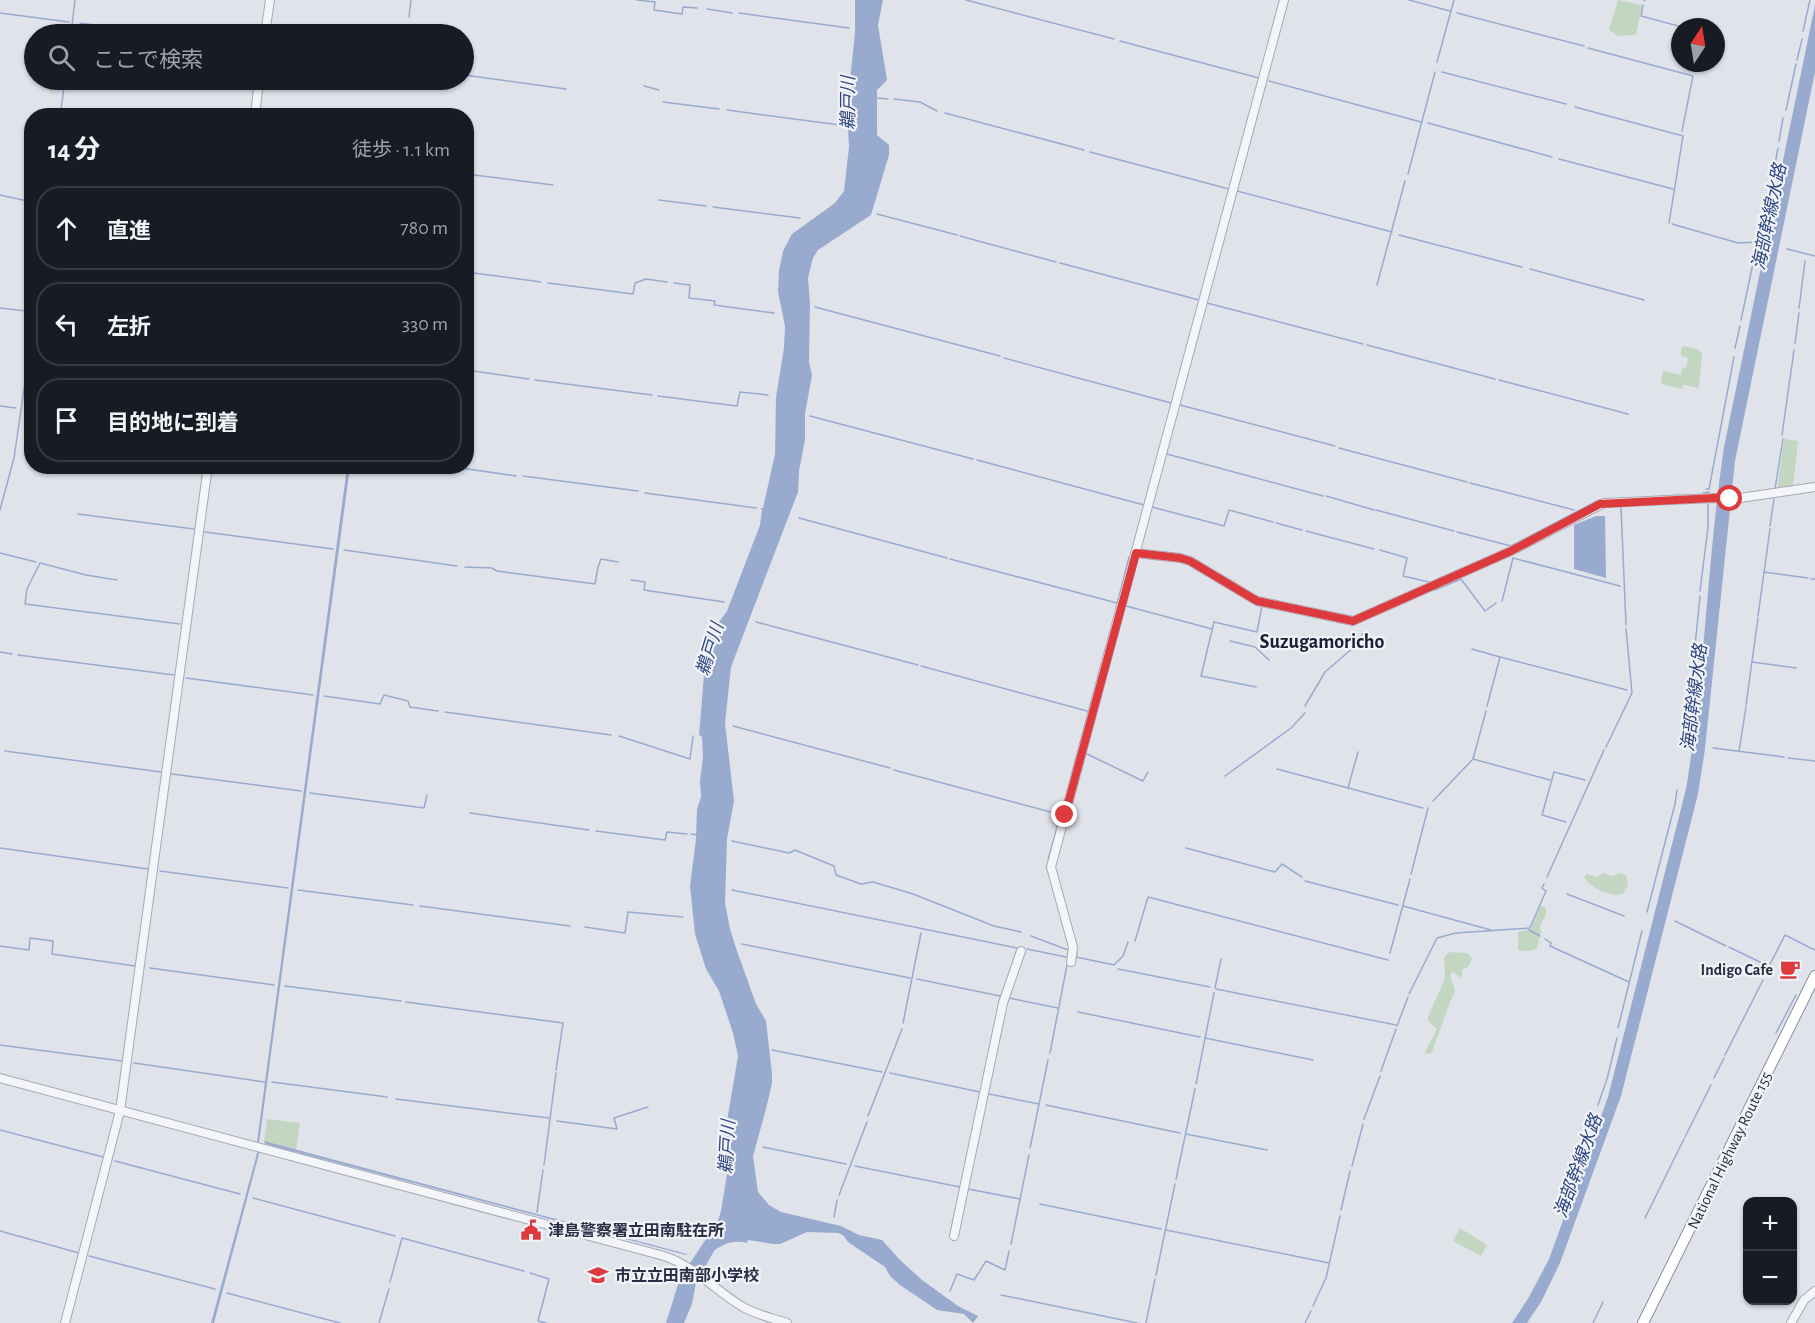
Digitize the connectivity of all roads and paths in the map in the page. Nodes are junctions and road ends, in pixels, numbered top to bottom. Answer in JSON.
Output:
{"nodes":[{"id":1,"x":270,"y":0,"type":"edge"},
{"id":2,"x":1284,"y":0,"type":"edge"},
{"id":3,"x":266,"y":24,"type":"edge"},
{"id":4,"x":258,"y":90,"type":"edge"},
{"id":5,"x":256,"y":108,"type":"edge"},
{"id":6,"x":207,"y":474,"type":"edge"},
{"id":7,"x":1815,"y":487,"type":"edge"},
{"id":8,"x":1136,"y":553,"type":"junction"},
{"id":9,"x":1021,"y":951,"type":"dead end"},
{"id":10,"x":1071,"y":962,"type":"dead end"},
{"id":11,"x":1815,"y":976,"type":"edge"},
{"id":12,"x":1811,"y":996,"type":"edge"},
{"id":13,"x":0,"y":1078,"type":"edge"},
{"id":14,"x":120,"y":1111,"type":"junction"},
{"id":15,"x":954,"y":1236,"type":"dead end"},
{"id":16,"x":1815,"y":1291,"type":"edge"},
{"id":17,"x":65,"y":1323,"type":"edge"},
{"id":18,"x":787,"y":1323,"type":"edge"},
{"id":19,"x":1643,"y":1323,"type":"edge"},
{"id":20,"x":1791,"y":1323,"type":"edge"}],
"edges":[{"from":1,"to":3,"type":"street"},
{"from":2,"to":8,"type":"street"},
{"from":4,"to":5,"type":"street"},
{"from":6,"to":14,"type":"street"},
{"from":7,"to":8,"type":"street"},
{"from":8,"to":10,"type":"street"},
{"from":9,"to":15,"type":"street"},
{"from":11,"to":12,"type":"highway","name":"National Highway Route 155"},
{"from":12,"to":19,"type":"highway","name":"National Highway Route 155"},
{"from":13,"to":14,"type":"street"},
{"from":14,"to":17,"type":"street"},
{"from":14,"to":18,"type":"street"},
{"from":16,"to":20,"type":"street"}]}
